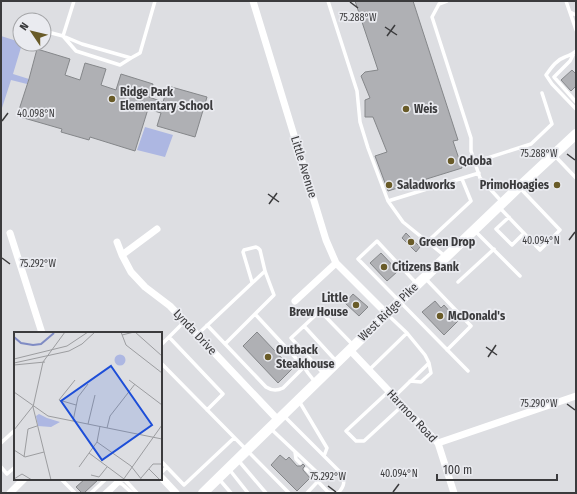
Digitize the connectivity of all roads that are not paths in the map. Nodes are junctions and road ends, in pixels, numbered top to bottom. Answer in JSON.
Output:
{"nodes":[{"id":1,"x":74,"y":1,"type":"edge"},
{"id":2,"x":156,"y":1,"type":"edge"},
{"id":3,"x":253,"y":1,"type":"edge"},
{"id":4,"x":328,"y":1,"type":"edge"},
{"id":5,"x":447,"y":1,"type":"edge"},
{"id":6,"x":566,"y":1,"type":"edge"},
{"id":7,"x":570,"y":12,"type":"junction"},
{"id":8,"x":576,"y":15,"type":"edge"},
{"id":9,"x":576,"y":30,"type":"edge"},
{"id":10,"x":52,"y":33,"type":"edge"},
{"id":11,"x":63,"y":36,"type":"junction"},
{"id":12,"x":574,"y":53,"type":"edge"},
{"id":13,"x":131,"y":58,"type":"junction"},
{"id":14,"x":542,"y":93,"type":"dead end"},
{"id":15,"x":576,"y":102,"type":"edge"},
{"id":16,"x":575,"y":108,"type":"edge"},
{"id":17,"x":576,"y":134,"type":"edge"},
{"id":18,"x":554,"y":155,"type":"junction"},
{"id":19,"x":475,"y":162,"type":"junction"},
{"id":20,"x":478,"y":174,"type":"junction"},
{"id":21,"x":576,"y":178,"type":"edge"},
{"id":22,"x":462,"y":179,"type":"junction"},
{"id":23,"x":519,"y":187,"type":"junction"},
{"id":24,"x":388,"y":201,"type":"junction"},
{"id":25,"x":501,"y":205,"type":"junction"},
{"id":26,"x":509,"y":217,"type":"junction"},
{"id":27,"x":157,"y":229,"type":"dead end"},
{"id":28,"x":474,"y":230,"type":"junction"},
{"id":29,"x":10,"y":233,"type":"dead end"},
{"id":30,"x":524,"y":233,"type":"junction"},
{"id":31,"x":117,"y":242,"type":"dead end"},
{"id":32,"x":427,"y":242,"type":"junction"},
{"id":33,"x":494,"y":249,"type":"junction"},
{"id":34,"x":122,"y":255,"type":"junction"},
{"id":35,"x":446,"y":258,"type":"junction"},
{"id":36,"x":336,"y":263,"type":"junction"},
{"id":37,"x":265,"y":270,"type":"junction"},
{"id":38,"x":520,"y":276,"type":"dead end"},
{"id":39,"x":421,"y":281,"type":"junction"},
{"id":40,"x":252,"y":282,"type":"junction"},
{"id":41,"x":458,"y":282,"type":"dead end"},
{"id":42,"x":295,"y":301,"type":"dead end"},
{"id":43,"x":399,"y":302,"type":"junction"},
{"id":44,"x":255,"y":314,"type":"junction"},
{"id":45,"x":387,"y":314,"type":"junction"},
{"id":46,"x":185,"y":321,"type":"junction"},
{"id":47,"x":207,"y":325,"type":"junction"},
{"id":48,"x":304,"y":326,"type":"junction"},
{"id":49,"x":42,"y":332,"type":"edge"},
{"id":50,"x":407,"y":332,"type":"junction"},
{"id":51,"x":198,"y":334,"type":"junction"},
{"id":52,"x":169,"y":337,"type":"junction"},
{"id":53,"x":162,"y":344,"type":"edge"},
{"id":54,"x":225,"y":344,"type":"junction"},
{"id":55,"x":352,"y":348,"type":"junction"},
{"id":56,"x":447,"y":350,"type":"junction"},
{"id":57,"x":337,"y":362,"type":"junction"},
{"id":58,"x":429,"y":363,"type":"junction"},
{"id":59,"x":162,"y":364,"type":"edge"},
{"id":60,"x":304,"y":367,"type":"junction"},
{"id":61,"x":369,"y":370,"type":"junction"},
{"id":62,"x":468,"y":371,"type":"dead end"},
{"id":63,"x":324,"y":374,"type":"junction"},
{"id":64,"x":410,"y":381,"type":"junction"},
{"id":65,"x":316,"y":383,"type":"junction"},
{"id":66,"x":389,"y":391,"type":"junction"},
{"id":67,"x":576,"y":396,"type":"edge"},
{"id":68,"x":394,"y":397,"type":"junction"},
{"id":69,"x":298,"y":400,"type":"junction"},
{"id":70,"x":402,"y":406,"type":"junction"},
{"id":71,"x":207,"y":410,"type":"junction"},
{"id":72,"x":280,"y":417,"type":"junction"},
{"id":73,"x":270,"y":428,"type":"junction"},
{"id":74,"x":14,"y":431,"type":"edge"},
{"id":75,"x":234,"y":438,"type":"junction"},
{"id":76,"x":1,"y":443,"type":"edge"},
{"id":77,"x":438,"y":443,"type":"junction"},
{"id":78,"x":247,"y":450,"type":"junction"},
{"id":79,"x":295,"y":451,"type":"junction"},
{"id":80,"x":324,"y":456,"type":"junction"},
{"id":81,"x":237,"y":460,"type":"junction"},
{"id":82,"x":162,"y":462,"type":"edge"},
{"id":83,"x":300,"y":463,"type":"dead end"},
{"id":84,"x":1,"y":467,"type":"edge"},
{"id":85,"x":167,"y":467,"type":"junction"},
{"id":86,"x":14,"y":468,"type":"edge"},
{"id":87,"x":228,"y":469,"type":"junction"},
{"id":88,"x":306,"y":469,"type":"dead end"},
{"id":89,"x":162,"y":472,"type":"edge"},
{"id":90,"x":162,"y":478,"type":"edge"},
{"id":91,"x":218,"y":478,"type":"junction"},
{"id":92,"x":23,"y":480,"type":"edge"},
{"id":93,"x":62,"y":480,"type":"edge"},
{"id":94,"x":105,"y":480,"type":"edge"},
{"id":95,"x":126,"y":480,"type":"edge"},
{"id":96,"x":318,"y":482,"type":"junction"},
{"id":97,"x":119,"y":483,"type":"junction"},
{"id":98,"x":327,"y":492,"type":"edge"},
{"id":99,"x":10,"y":493,"type":"edge"},
{"id":100,"x":75,"y":493,"type":"edge"},
{"id":101,"x":91,"y":493,"type":"edge"},
{"id":102,"x":104,"y":493,"type":"edge"},
{"id":103,"x":109,"y":493,"type":"edge"},
{"id":104,"x":132,"y":493,"type":"edge"},
{"id":105,"x":138,"y":493,"type":"edge"},
{"id":106,"x":176,"y":493,"type":"edge"},
{"id":107,"x":203,"y":493,"type":"edge"},
{"id":108,"x":231,"y":493,"type":"edge"},
{"id":109,"x":248,"y":493,"type":"edge"},
{"id":110,"x":266,"y":493,"type":"edge"},
{"id":111,"x":289,"y":493,"type":"edge"},
{"id":112,"x":306,"y":493,"type":"edge"},
{"id":113,"x":335,"y":493,"type":"edge"},
{"id":114,"x":454,"y":493,"type":"edge"}],
"edges":[{"from":1,"to":11,"type":"lane"},
{"from":2,"to":13,"type":"lane"},
{"from":3,"to":36,"type":"street","name":"Little Avenue"},
{"from":4,"to":24,"type":"lane"},
{"from":5,"to":19,"type":"lane"},
{"from":6,"to":7,"type":"lane"},
{"from":7,"to":8,"type":"lane"},
{"from":7,"to":9,"type":"lane"},
{"from":10,"to":11,"type":"lane"},
{"from":11,"to":13,"type":"lane"},
{"from":11,"to":13,"type":"lane"},
{"from":12,"to":15,"type":"lane"},
{"from":12,"to":16,"type":"lane"},
{"from":14,"to":19,"type":"lane"},
{"from":17,"to":18,"type":"main road","name":"West Ridge Pike"},
{"from":18,"to":21,"type":"lane"},
{"from":18,"to":23,"type":"main road","name":"West Ridge Pike"},
{"from":19,"to":20,"type":"lane"},
{"from":20,"to":22,"type":"lane"},
{"from":20,"to":25,"type":"lane"},
{"from":22,"to":24,"type":"lane"},
{"from":22,"to":32,"type":"lane"},
{"from":23,"to":25,"type":"main road","name":"West Ridge Pike"},
{"from":23,"to":30,"type":"lane"},
{"from":24,"to":32,"type":"lane"},
{"from":25,"to":26,"type":"lane"},
{"from":25,"to":28,"type":"main road","name":"West Ridge Pike"},
{"from":26,"to":30,"type":"lane"},
{"from":26,"to":30,"type":"lane"},
{"from":27,"to":34,"type":"street"},
{"from":28,"to":33,"type":"lane"},
{"from":28,"to":35,"type":"main road","name":"West Ridge Pike"},
{"from":29,"to":49,"type":"street"},
{"from":31,"to":34,"type":"street","name":"Lynda Drive"},
{"from":32,"to":35,"type":"lane"},
{"from":33,"to":38,"type":"lane"},
{"from":33,"to":41,"type":"lane"},
{"from":34,"to":46,"type":"street","name":"Lynda Drive"},
{"from":35,"to":39,"type":"main road","name":"West Ridge Pike"},
{"from":36,"to":42,"type":"street"},
{"from":36,"to":45,"type":"street","name":"Little Avenue"},
{"from":37,"to":40,"type":"lane"},
{"from":37,"to":40,"type":"lane"},
{"from":37,"to":44,"type":"lane"},
{"from":39,"to":43,"type":"main road","name":"West Ridge Pike"},
{"from":39,"to":43,"type":"lane"},
{"from":39,"to":56,"type":"lane"},
{"from":40,"to":47,"type":"lane"},
{"from":43,"to":45,"type":"main road","name":"West Ridge Pike"},
{"from":43,"to":56,"type":"lane"},
{"from":44,"to":54,"type":"lane"},
{"from":44,"to":60,"type":"lane"},
{"from":45,"to":50,"type":"lane"},
{"from":45,"to":55,"type":"main road","name":"West Ridge Pike"},
{"from":46,"to":51,"type":"street","name":"Lynda Drive"},
{"from":46,"to":52,"type":"lane"},
{"from":47,"to":51,"type":"lane"},
{"from":47,"to":54,"type":"lane"},
{"from":48,"to":55,"type":"lane"},
{"from":48,"to":57,"type":"lane"},
{"from":48,"to":63,"type":"lane"},
{"from":50,"to":58,"type":"lane"},
{"from":50,"to":61,"type":"lane"},
{"from":51,"to":72,"type":"street","name":"Lynda Drive"},
{"from":52,"to":53,"type":"lane"},
{"from":52,"to":71,"type":"lane"},
{"from":54,"to":60,"type":"lane"},
{"from":55,"to":57,"type":"main road","name":"West Ridge Pike"},
{"from":55,"to":61,"type":"street","name":"Harmon Road"},
{"from":56,"to":62,"type":"lane"},
{"from":57,"to":63,"type":"main road","name":"West Ridge Pike"},
{"from":58,"to":64,"type":"lane"},
{"from":58,"to":64,"type":"lane"},
{"from":59,"to":71,"type":"lane"},
{"from":60,"to":65,"type":"lane"},
{"from":61,"to":66,"type":"street","name":"Harmon Road"},
{"from":63,"to":65,"type":"main road","name":"West Ridge Pike"},
{"from":64,"to":68,"type":"lane"},
{"from":65,"to":69,"type":"main road","name":"West Ridge Pike"},
{"from":66,"to":68,"type":"street","name":"Harmon Road"},
{"from":66,"to":70,"type":"lane"},
{"from":67,"to":77,"type":"street"},
{"from":68,"to":70,"type":"street","name":"Harmon Road"},
{"from":69,"to":72,"type":"main road","name":"West Ridge Pike"},
{"from":69,"to":80,"type":"lane"},
{"from":70,"to":77,"type":"street","name":"Harmon Road"},
{"from":71,"to":75,"type":"lane"},
{"from":72,"to":73,"type":"main road","name":"West Ridge Pike"},
{"from":72,"to":80,"type":"lane"},
{"from":73,"to":78,"type":"main road","name":"West Ridge Pike"},
{"from":73,"to":79,"type":"lane"},
{"from":74,"to":76,"type":"lane"},
{"from":75,"to":78,"type":"lane"},
{"from":75,"to":85,"type":"lane"},
{"from":77,"to":114,"type":"street","name":"Harmon Road"},
{"from":78,"to":81,"type":"main road","name":"West Ridge Pike"},
{"from":78,"to":111,"type":"lane"},
{"from":79,"to":83,"type":"lane"},
{"from":79,"to":96,"type":"lane"},
{"from":80,"to":113,"type":"lane"},
{"from":81,"to":87,"type":"main road","name":"West Ridge Pike"},
{"from":81,"to":110,"type":"lane"},
{"from":82,"to":85,"type":"lane"},
{"from":84,"to":86,"type":"lane"},
{"from":85,"to":89,"type":"lane"},
{"from":87,"to":91,"type":"main road","name":"West Ridge Pike"},
{"from":87,"to":109,"type":"lane"},
{"from":88,"to":96,"type":"lane"},
{"from":90,"to":106,"type":"street"},
{"from":91,"to":107,"type":"main road","name":"West Ridge Pike"},
{"from":91,"to":108,"type":"lane"},
{"from":92,"to":99,"type":"street"},
{"from":93,"to":100,"type":"lane"},
{"from":94,"to":101,"type":"lane"},
{"from":95,"to":97,"type":"lane"},
{"from":95,"to":102,"type":"lane"},
{"from":95,"to":105,"type":"lane"},
{"from":96,"to":98,"type":"lane"},
{"from":96,"to":112,"type":"lane"},
{"from":97,"to":103,"type":"lane"},
{"from":97,"to":104,"type":"lane"},
{"from":98,"to":113,"type":"lane"}]}
